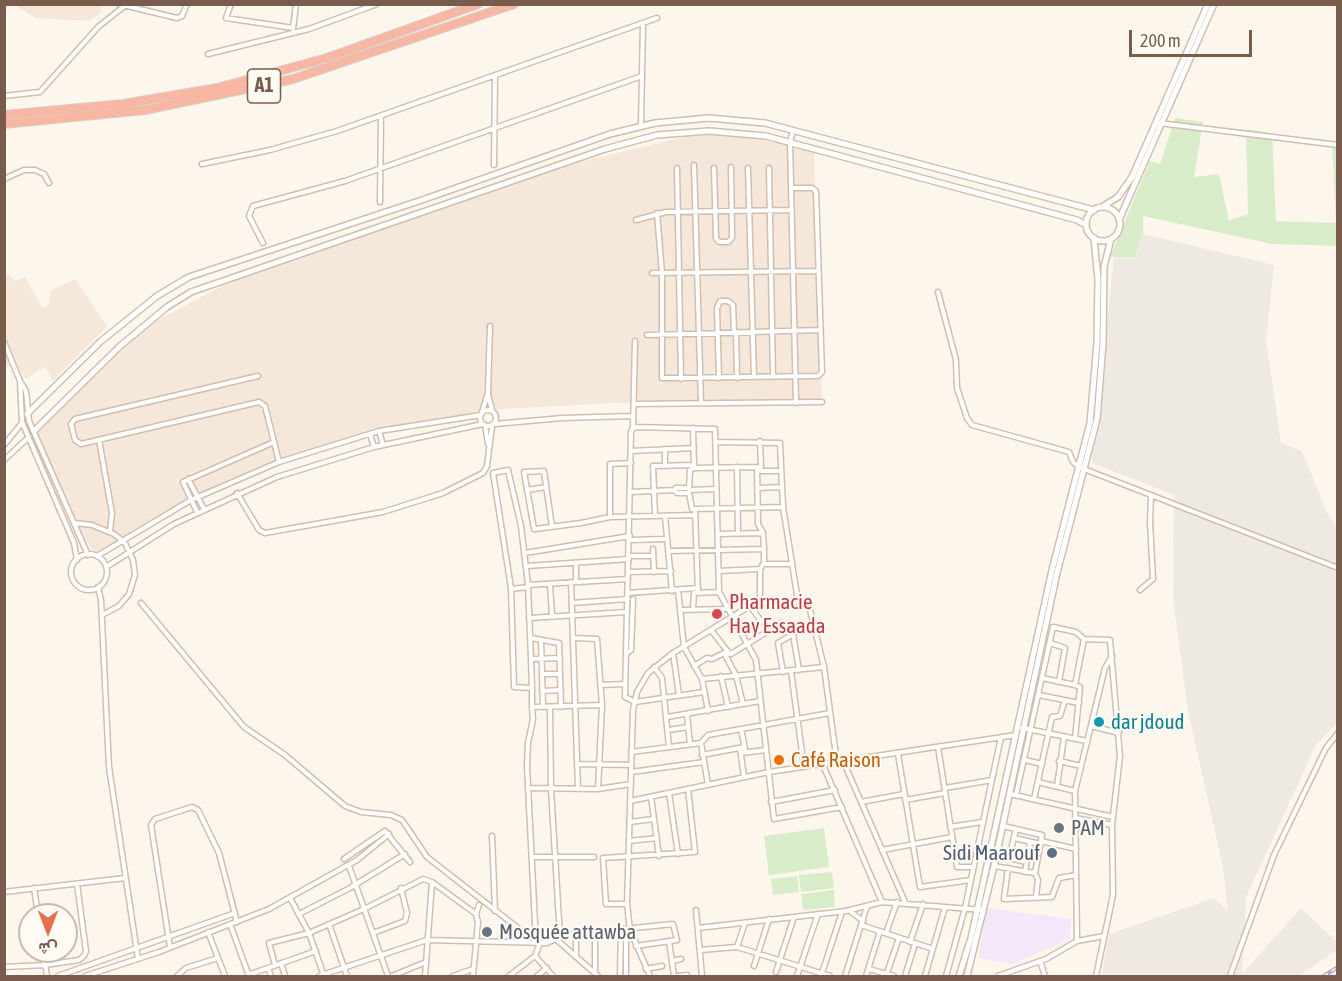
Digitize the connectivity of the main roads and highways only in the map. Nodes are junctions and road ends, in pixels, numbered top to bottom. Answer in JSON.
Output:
{"nodes":[{"id":1,"x":478,"y":4,"type":"edge"},
{"id":2,"x":514,"y":4,"type":"edge"},
{"id":3,"x":4,"y":115,"type":"edge"},
{"id":4,"x":4,"y":124,"type":"edge"}],
"edges":[{"from":1,"to":3,"type":"highway","number":"A1"},
{"from":2,"to":4,"type":"highway","number":"A1"}]}
